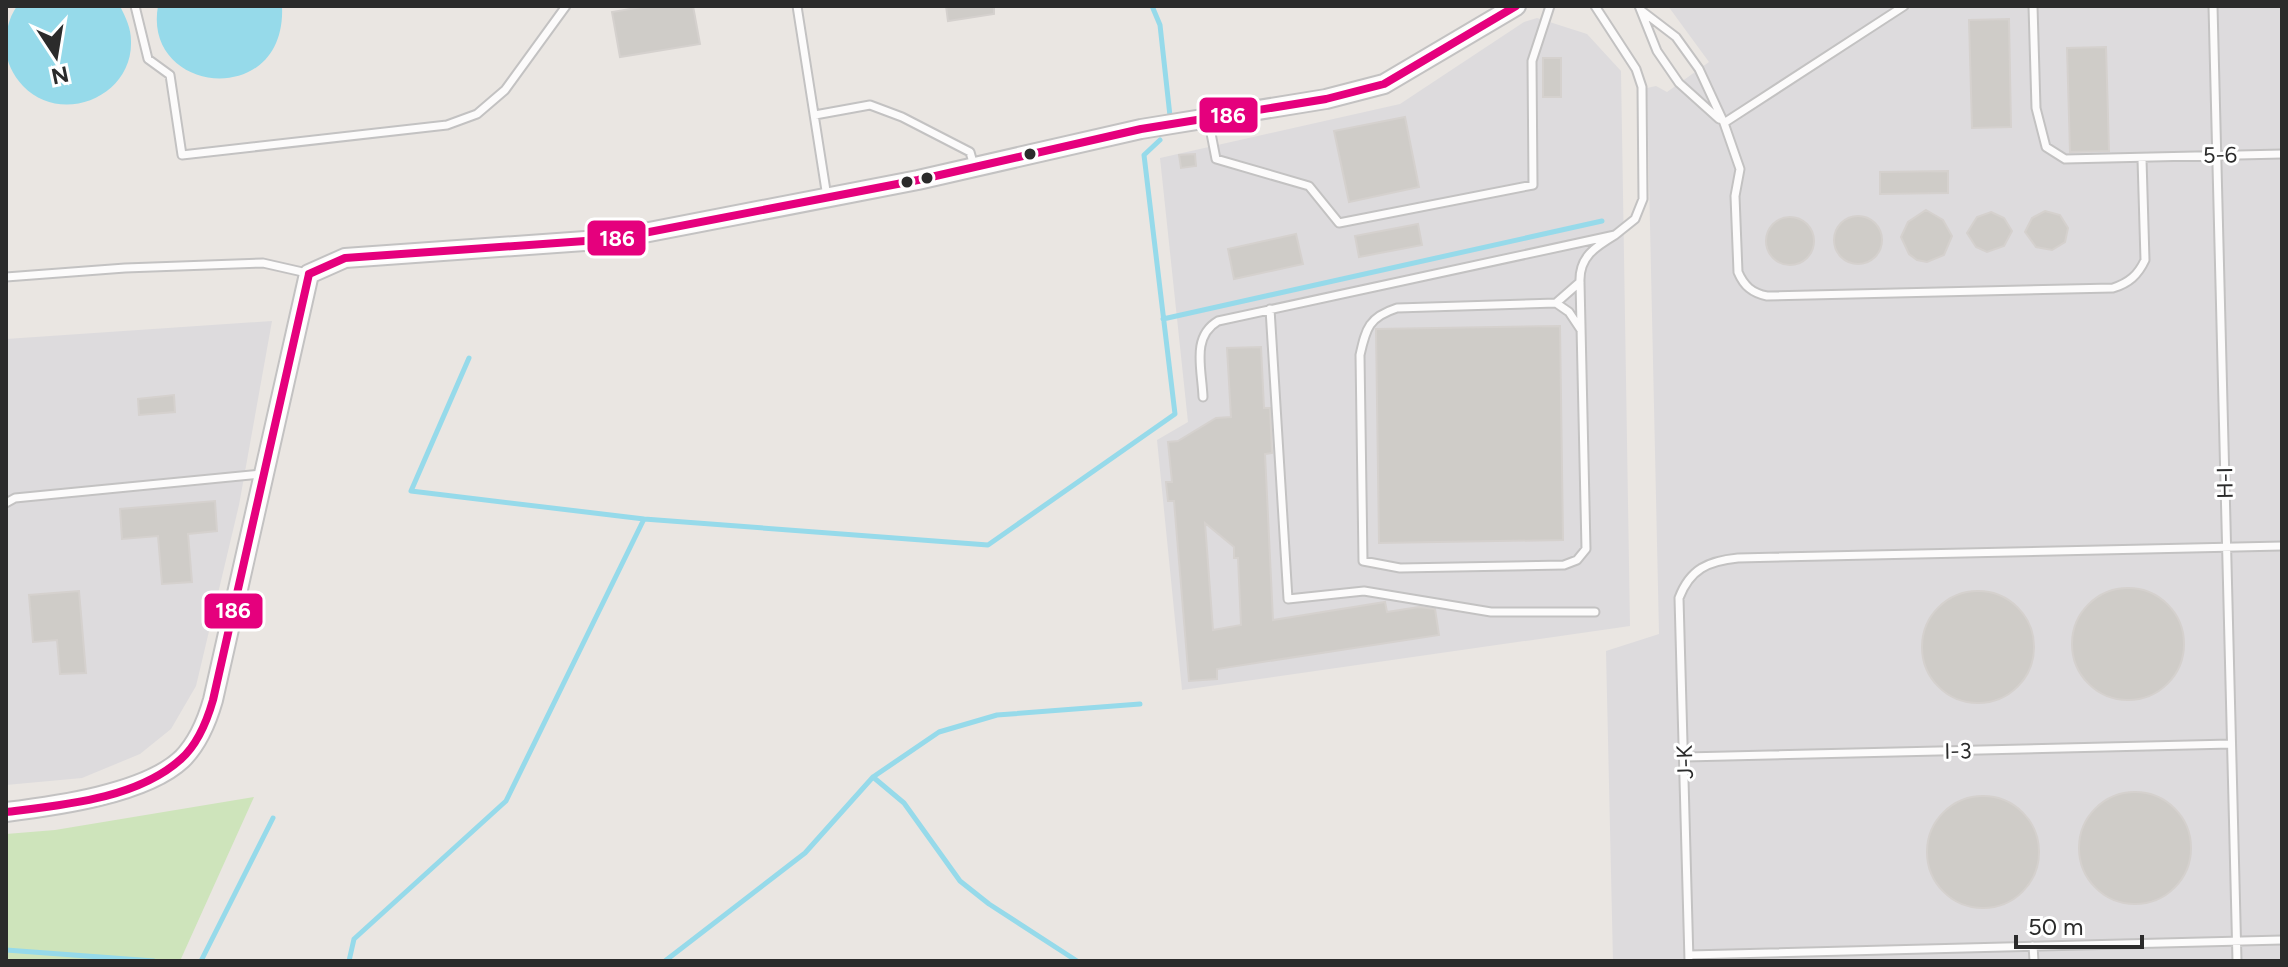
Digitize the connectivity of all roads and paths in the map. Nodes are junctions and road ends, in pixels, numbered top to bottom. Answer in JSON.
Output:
{"nodes":[{"id":1,"x":135,"y":6,"type":"edge"},
{"id":2,"x":566,"y":6,"type":"edge"},
{"id":3,"x":797,"y":6,"type":"edge"},
{"id":4,"x":1516,"y":6,"type":"edge"},
{"id":5,"x":1550,"y":6,"type":"edge"},
{"id":6,"x":1595,"y":6,"type":"edge"},
{"id":7,"x":1904,"y":6,"type":"edge"},
{"id":8,"x":2033,"y":6,"type":"edge"},
{"id":9,"x":2213,"y":6,"type":"edge"},
{"id":10,"x":1641,"y":9,"type":"edge"},
{"id":11,"x":815,"y":115,"type":"junction"},
{"id":12,"x":1208,"y":118,"type":"junction"},
{"id":13,"x":1724,"y":123,"type":"junction"},
{"id":14,"x":2282,"y":154,"type":"edge"},
{"id":15,"x":2218,"y":156,"type":"junction"},
{"id":16,"x":2142,"y":159,"type":"junction"},
{"id":17,"x":974,"y":168,"type":"junction"},
{"id":18,"x":827,"y":199,"type":"junction"},
{"id":19,"x":1615,"y":235,"type":"junction"},
{"id":20,"x":309,"y":274,"type":"junction"},
{"id":21,"x":6,"y":277,"type":"edge"},
{"id":22,"x":1580,"y":282,"type":"junction"},
{"id":23,"x":1556,"y":303,"type":"junction"},
{"id":24,"x":1270,"y":309,"type":"junction"},
{"id":25,"x":1581,"y":330,"type":"junction"},
{"id":26,"x":1203,"y":397,"type":"dead end"},
{"id":27,"x":265,"y":474,"type":"junction"},
{"id":28,"x":6,"y":503,"type":"edge"},
{"id":29,"x":2282,"y":546,"type":"edge"},
{"id":30,"x":2226,"y":548,"type":"junction"},
{"id":31,"x":1595,"y":612,"type":"dead end"},
{"id":32,"x":2231,"y":744,"type":"junction"},
{"id":33,"x":1685,"y":757,"type":"junction"},
{"id":34,"x":6,"y":812,"type":"edge"},
{"id":35,"x":2282,"y":940,"type":"edge"},
{"id":36,"x":2236,"y":941,"type":"junction"},
{"id":37,"x":2033,"y":946,"type":"junction"},
{"id":38,"x":1689,"y":958,"type":"edge"},
{"id":39,"x":2034,"y":961,"type":"edge"},
{"id":40,"x":2237,"y":961,"type":"edge"}],
"edges":[{"from":1,"to":2,"type":"lane"},
{"from":3,"to":11,"type":"lane"},
{"from":4,"to":12,"type":"street"},
{"from":5,"to":12,"type":"lane"},
{"from":6,"to":19,"type":"lane"},
{"from":7,"to":13,"type":"lane"},
{"from":8,"to":16,"type":"lane","name":"5-6"},
{"from":9,"to":15,"type":"lane","name":"H-I"},
{"from":10,"to":13,"type":"lane"},
{"from":10,"to":13,"type":"lane"},
{"from":11,"to":17,"type":"lane"},
{"from":11,"to":18,"type":"lane"},
{"from":12,"to":17,"type":"street"},
{"from":13,"to":16,"type":"lane"},
{"from":14,"to":15,"type":"lane","name":"5-6"},
{"from":15,"to":16,"type":"lane","name":"5-6"},
{"from":15,"to":30,"type":"lane","name":"H-I"},
{"from":17,"to":18,"type":"street"},
{"from":18,"to":20,"type":"street"},
{"from":19,"to":22,"type":"lane"},
{"from":19,"to":24,"type":"lane"},
{"from":20,"to":21,"type":"lane"},
{"from":20,"to":27,"type":"street"},
{"from":22,"to":23,"type":"lane"},
{"from":22,"to":25,"type":"lane"},
{"from":23,"to":25,"type":"lane"},
{"from":23,"to":25,"type":"lane"},
{"from":24,"to":26,"type":"lane"},
{"from":24,"to":31,"type":"lane"},
{"from":27,"to":28,"type":"lane"},
{"from":27,"to":34,"type":"street"},
{"from":29,"to":30,"type":"lane"},
{"from":30,"to":32,"type":"lane","name":"H-I"},
{"from":30,"to":33,"type":"lane","name":"J-K"},
{"from":32,"to":33,"type":"lane","name":"I-3"},
{"from":32,"to":36,"type":"lane","name":"H-I"},
{"from":33,"to":38,"type":"lane","name":"J-K"},
{"from":35,"to":36,"type":"lane"},
{"from":36,"to":37,"type":"lane"},
{"from":36,"to":40,"type":"lane","name":"H-I"},
{"from":37,"to":38,"type":"lane"},
{"from":37,"to":39,"type":"lane"}]}
